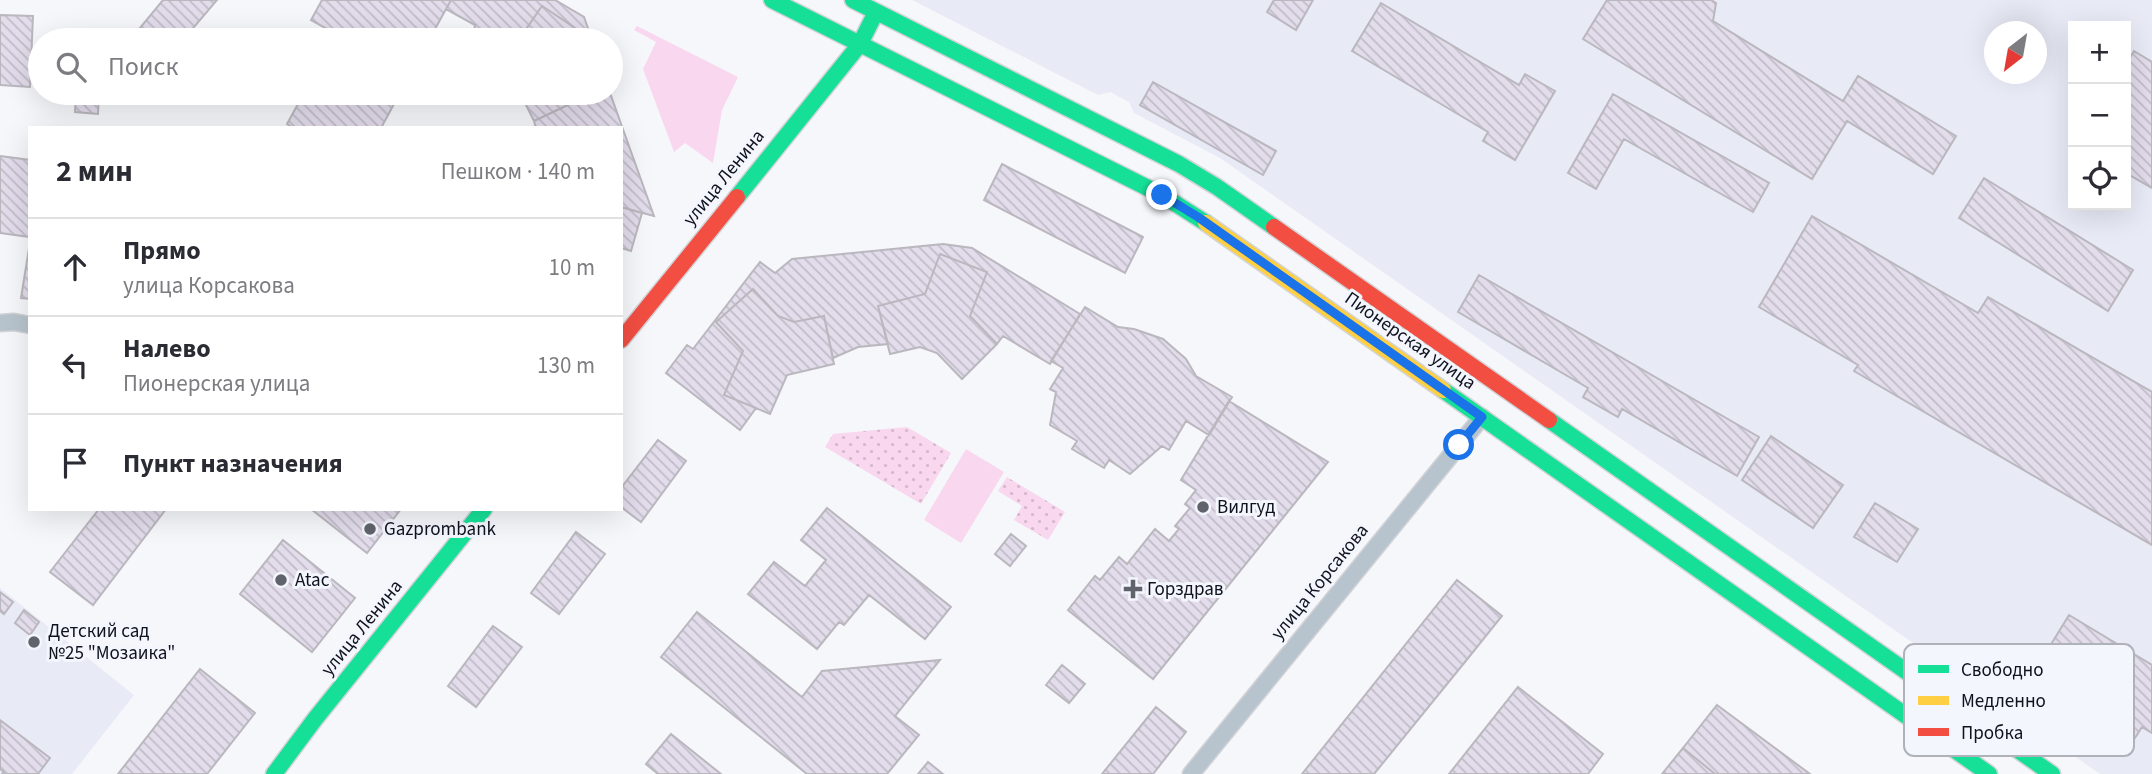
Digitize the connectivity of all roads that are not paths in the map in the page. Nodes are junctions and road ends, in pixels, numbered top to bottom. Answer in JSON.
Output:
{"nodes":[{"id":1,"x":772,"y":0,"type":"edge"},
{"id":2,"x":853,"y":0,"type":"edge"},
{"id":3,"x":876,"y":12,"type":"junction"},
{"id":4,"x":860,"y":44,"type":"junction"},
{"id":5,"x":0,"y":323,"type":"edge"},
{"id":6,"x":28,"y":325,"type":"edge"},
{"id":7,"x":623,"y":338,"type":"edge"},
{"id":8,"x":1482,"y":417,"type":"junction"},
{"id":9,"x":482,"y":511,"type":"edge"},
{"id":10,"x":1904,"y":670,"type":"edge"},
{"id":11,"x":1904,"y":714,"type":"edge"},
{"id":12,"x":1963,"y":756,"type":"edge"},
{"id":13,"x":2026,"y":756,"type":"edge"},
{"id":14,"x":274,"y":774,"type":"edge"},
{"id":15,"x":1191,"y":774,"type":"edge"},
{"id":16,"x":1989,"y":774,"type":"edge"},
{"id":17,"x":2052,"y":774,"type":"edge"}],
"edges":[{"from":1,"to":4,"type":"main road","name":"Пионерская улица"},
{"from":2,"to":3,"type":"main road","name":"Пионерская улица"},
{"from":3,"to":4,"type":"main road","name":"улица Ленина"},
{"from":3,"to":10,"type":"main road","name":"Пионерская улица"},
{"from":4,"to":7,"type":"main road","name":"улица Ленина"},
{"from":4,"to":8,"type":"main road","name":"Пионерская улица"},
{"from":5,"to":6,"type":"street"},
{"from":8,"to":11,"type":"main road","name":"Пионерская улица"},
{"from":8,"to":15,"type":"street","name":"улица Корсакова"},
{"from":9,"to":14,"type":"main road","name":"улица Ленина"},
{"from":12,"to":16,"type":"main road","name":"Пионерская улица"},
{"from":13,"to":17,"type":"main road","name":"Пионерская улица"}]}
